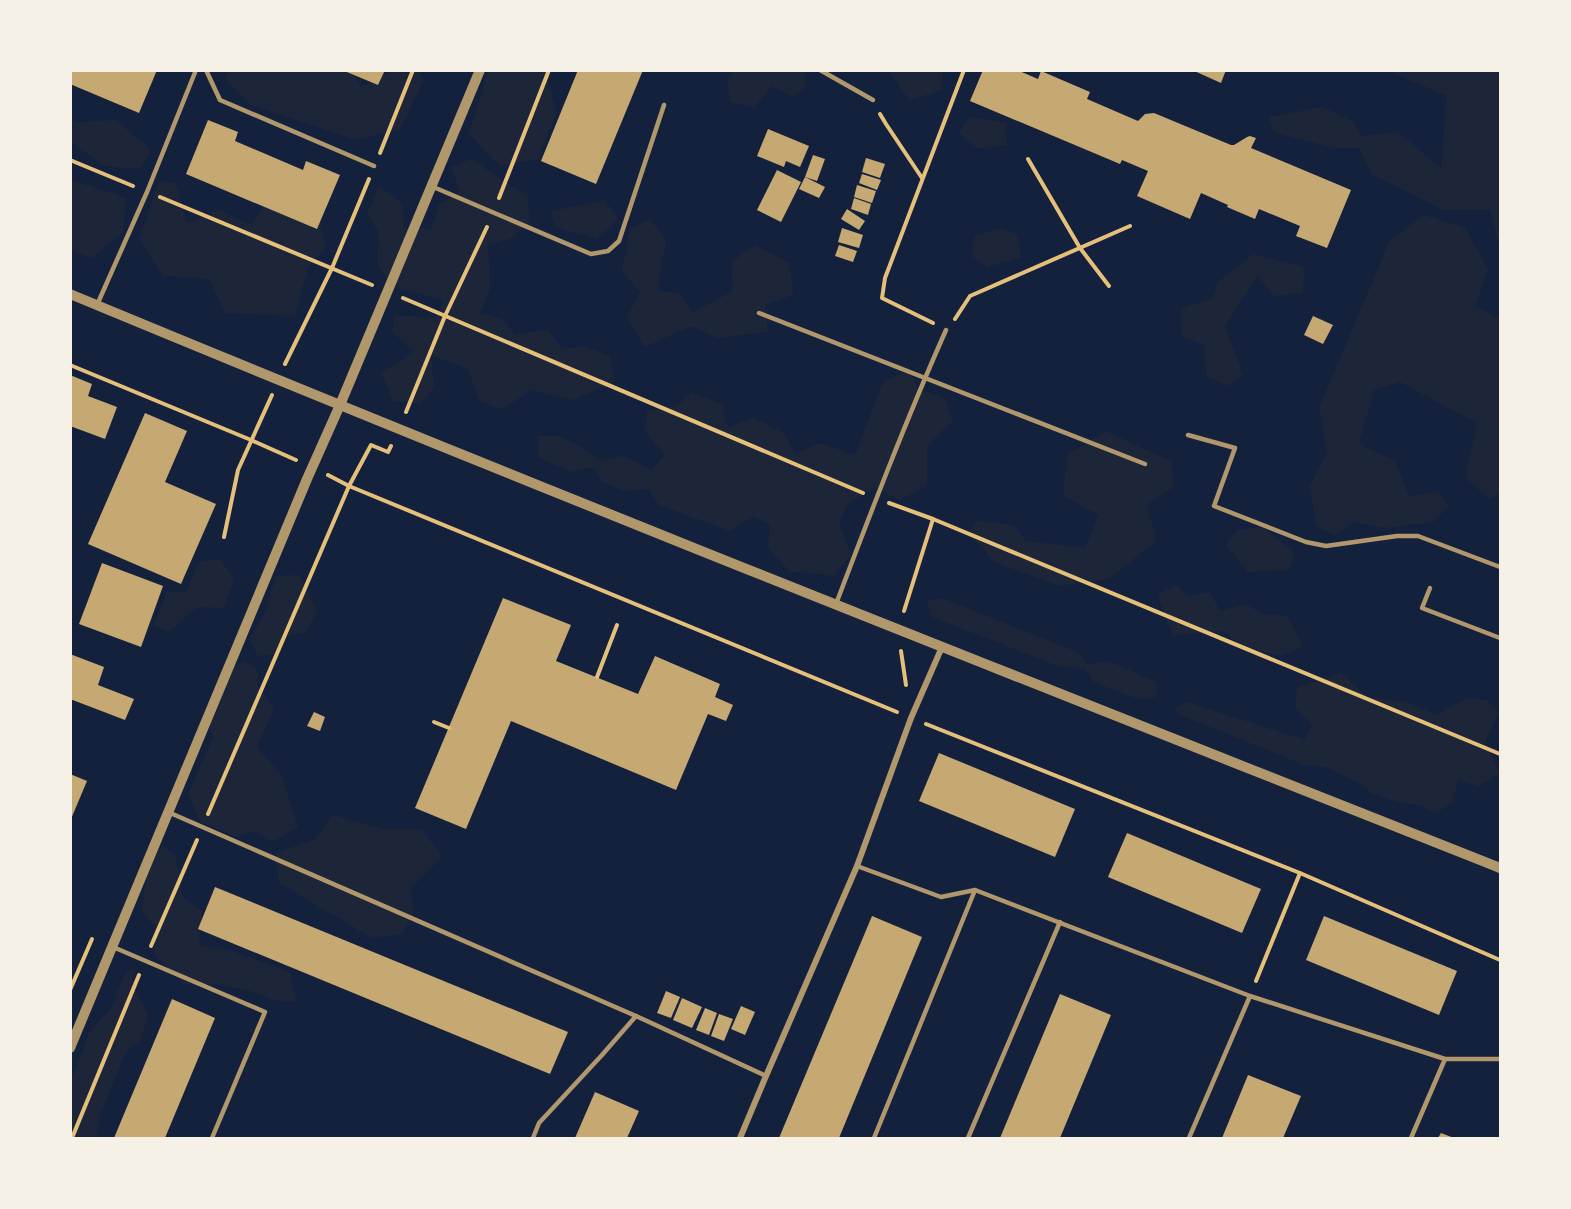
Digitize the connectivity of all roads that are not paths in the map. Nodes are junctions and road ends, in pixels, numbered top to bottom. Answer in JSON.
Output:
{"nodes":[{"id":1,"x":196,"y":70,"type":"edge"},
{"id":2,"x":206,"y":70,"type":"edge"},
{"id":3,"x":480,"y":70,"type":"edge"},
{"id":4,"x":820,"y":70,"type":"edge"},
{"id":5,"x":873,"y":100,"type":"road end"},
{"id":6,"x":664,"y":105,"type":"dead end"},
{"id":7,"x":375,"y":166,"type":"road end"},
{"id":8,"x":431,"y":186,"type":"junction"},
{"id":9,"x":70,"y":294,"type":"edge"},
{"id":10,"x":97,"y":305,"type":"junction"},
{"id":11,"x":759,"y":313,"type":"dead end"},
{"id":12,"x":946,"y":330,"type":"road end"},
{"id":13,"x":924,"y":378,"type":"junction"},
{"id":14,"x":340,"y":405,"type":"junction"},
{"id":15,"x":1188,"y":435,"type":"dead end"},
{"id":16,"x":1145,"y":464,"type":"dead end"},
{"id":17,"x":1500,"y":567,"type":"edge"},
{"id":18,"x":1430,"y":588,"type":"dead end"},
{"id":19,"x":836,"y":604,"type":"junction"},
{"id":20,"x":1500,"y":638,"type":"edge"},
{"id":21,"x":942,"y":647,"type":"junction"},
{"id":22,"x":168,"y":812,"type":"junction"},
{"id":23,"x":857,"y":866,"type":"junction"},
{"id":24,"x":1500,"y":868,"type":"edge"},
{"id":25,"x":975,"y":890,"type":"junction"},
{"id":26,"x":1060,"y":922,"type":"junction"},
{"id":27,"x":113,"y":947,"type":"junction"},
{"id":28,"x":1250,"y":996,"type":"junction"},
{"id":29,"x":636,"y":1016,"type":"junction"},
{"id":30,"x":70,"y":1048,"type":"edge"},
{"id":31,"x":1445,"y":1059,"type":"junction"},
{"id":32,"x":1500,"y":1059,"type":"edge"},
{"id":33,"x":766,"y":1076,"type":"junction"},
{"id":34,"x":212,"y":1138,"type":"edge"},
{"id":35,"x":532,"y":1138,"type":"edge"},
{"id":36,"x":740,"y":1138,"type":"edge"},
{"id":37,"x":874,"y":1138,"type":"edge"},
{"id":38,"x":968,"y":1138,"type":"edge"},
{"id":39,"x":1189,"y":1138,"type":"edge"},
{"id":40,"x":1411,"y":1138,"type":"edge"}],
"edges":[{"from":1,"to":10,"type":"lane"},
{"from":2,"to":7,"type":"lane"},
{"from":3,"to":8,"type":"street"},
{"from":4,"to":5,"type":"lane"},
{"from":6,"to":8,"type":"lane"},
{"from":8,"to":14,"type":"street"},
{"from":9,"to":10,"type":"street"},
{"from":10,"to":14,"type":"street"},
{"from":11,"to":13,"type":"lane"},
{"from":12,"to":13,"type":"lane"},
{"from":13,"to":16,"type":"lane"},
{"from":13,"to":19,"type":"lane"},
{"from":14,"to":19,"type":"street"},
{"from":14,"to":22,"type":"street"},
{"from":15,"to":17,"type":"lane"},
{"from":18,"to":20,"type":"lane"},
{"from":19,"to":21,"type":"street"},
{"from":21,"to":23,"type":"street"},
{"from":21,"to":24,"type":"street"},
{"from":22,"to":27,"type":"street"},
{"from":22,"to":29,"type":"lane"},
{"from":23,"to":25,"type":"lane"},
{"from":23,"to":33,"type":"street"},
{"from":25,"to":26,"type":"lane"},
{"from":25,"to":37,"type":"lane"},
{"from":26,"to":28,"type":"lane"},
{"from":26,"to":38,"type":"lane"},
{"from":27,"to":30,"type":"street"},
{"from":27,"to":34,"type":"lane"},
{"from":28,"to":31,"type":"lane"},
{"from":28,"to":39,"type":"lane"},
{"from":29,"to":33,"type":"lane"},
{"from":29,"to":35,"type":"lane"},
{"from":31,"to":32,"type":"lane"},
{"from":31,"to":40,"type":"lane"},
{"from":33,"to":36,"type":"street"}]}
